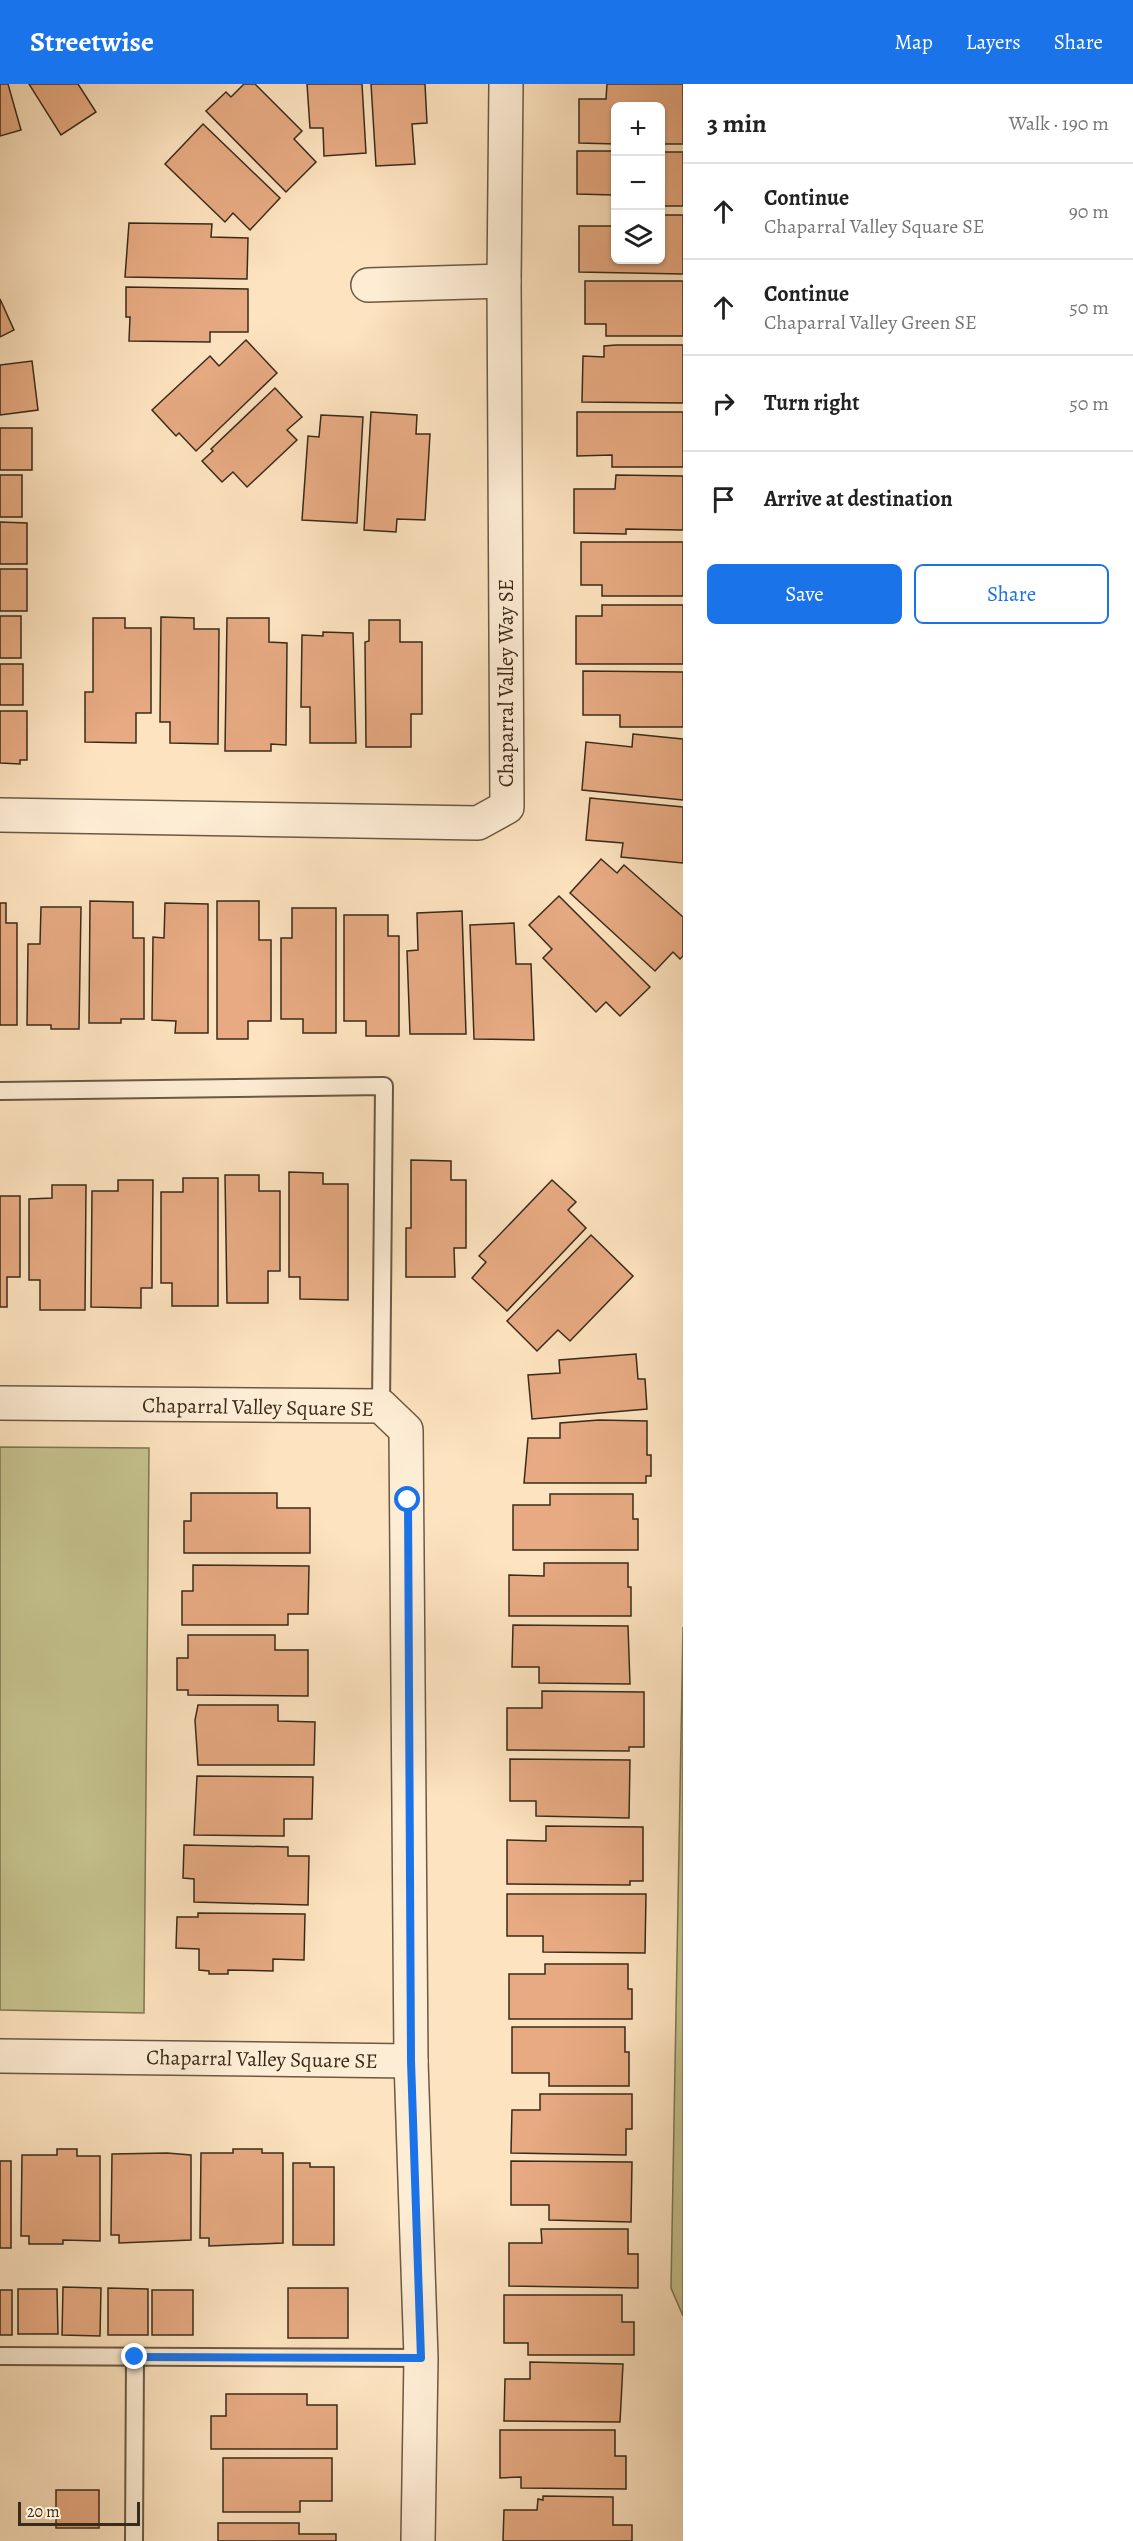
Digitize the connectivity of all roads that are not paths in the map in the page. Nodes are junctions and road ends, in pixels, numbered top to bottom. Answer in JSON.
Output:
{"nodes":[{"id":1,"x":506,"y":84,"type":"edge"},
{"id":2,"x":504,"y":281,"type":"junction"},
{"id":3,"x":368,"y":285,"type":"dead end"},
{"id":4,"x":0,"y":815,"type":"edge"},
{"id":5,"x":0,"y":1090,"type":"edge"},
{"id":6,"x":0,"y":1403,"type":"edge"},
{"id":7,"x":381,"y":1407,"type":"junction"},
{"id":8,"x":1,"y":2057,"type":"edge"},
{"id":9,"x":411,"y":2061,"type":"junction"},
{"id":10,"x":0,"y":2356,"type":"edge"},
{"id":11,"x":135,"y":2357,"type":"junction"},
{"id":12,"x":421,"y":2358,"type":"junction"},
{"id":13,"x":134,"y":2541,"type":"edge"},
{"id":14,"x":418,"y":2541,"type":"edge"}],
"edges":[{"from":1,"to":2,"type":"street","name":"Chaparral Valley Way SE"},
{"from":2,"to":3,"type":"street"},
{"from":2,"to":4,"type":"street","name":"Chaparral Valley Way SE"},
{"from":5,"to":7,"type":"lane"},
{"from":6,"to":7,"type":"street","name":"Chaparral Valley Square SE"},
{"from":7,"to":9,"type":"street","name":"Chaparral Valley Square SE"},
{"from":8,"to":9,"type":"street","name":"Chaparral Valley Square SE"},
{"from":9,"to":12,"type":"street"},
{"from":10,"to":11,"type":"lane"},
{"from":11,"to":12,"type":"lane"},
{"from":11,"to":13,"type":"lane"},
{"from":12,"to":14,"type":"street"}]}
